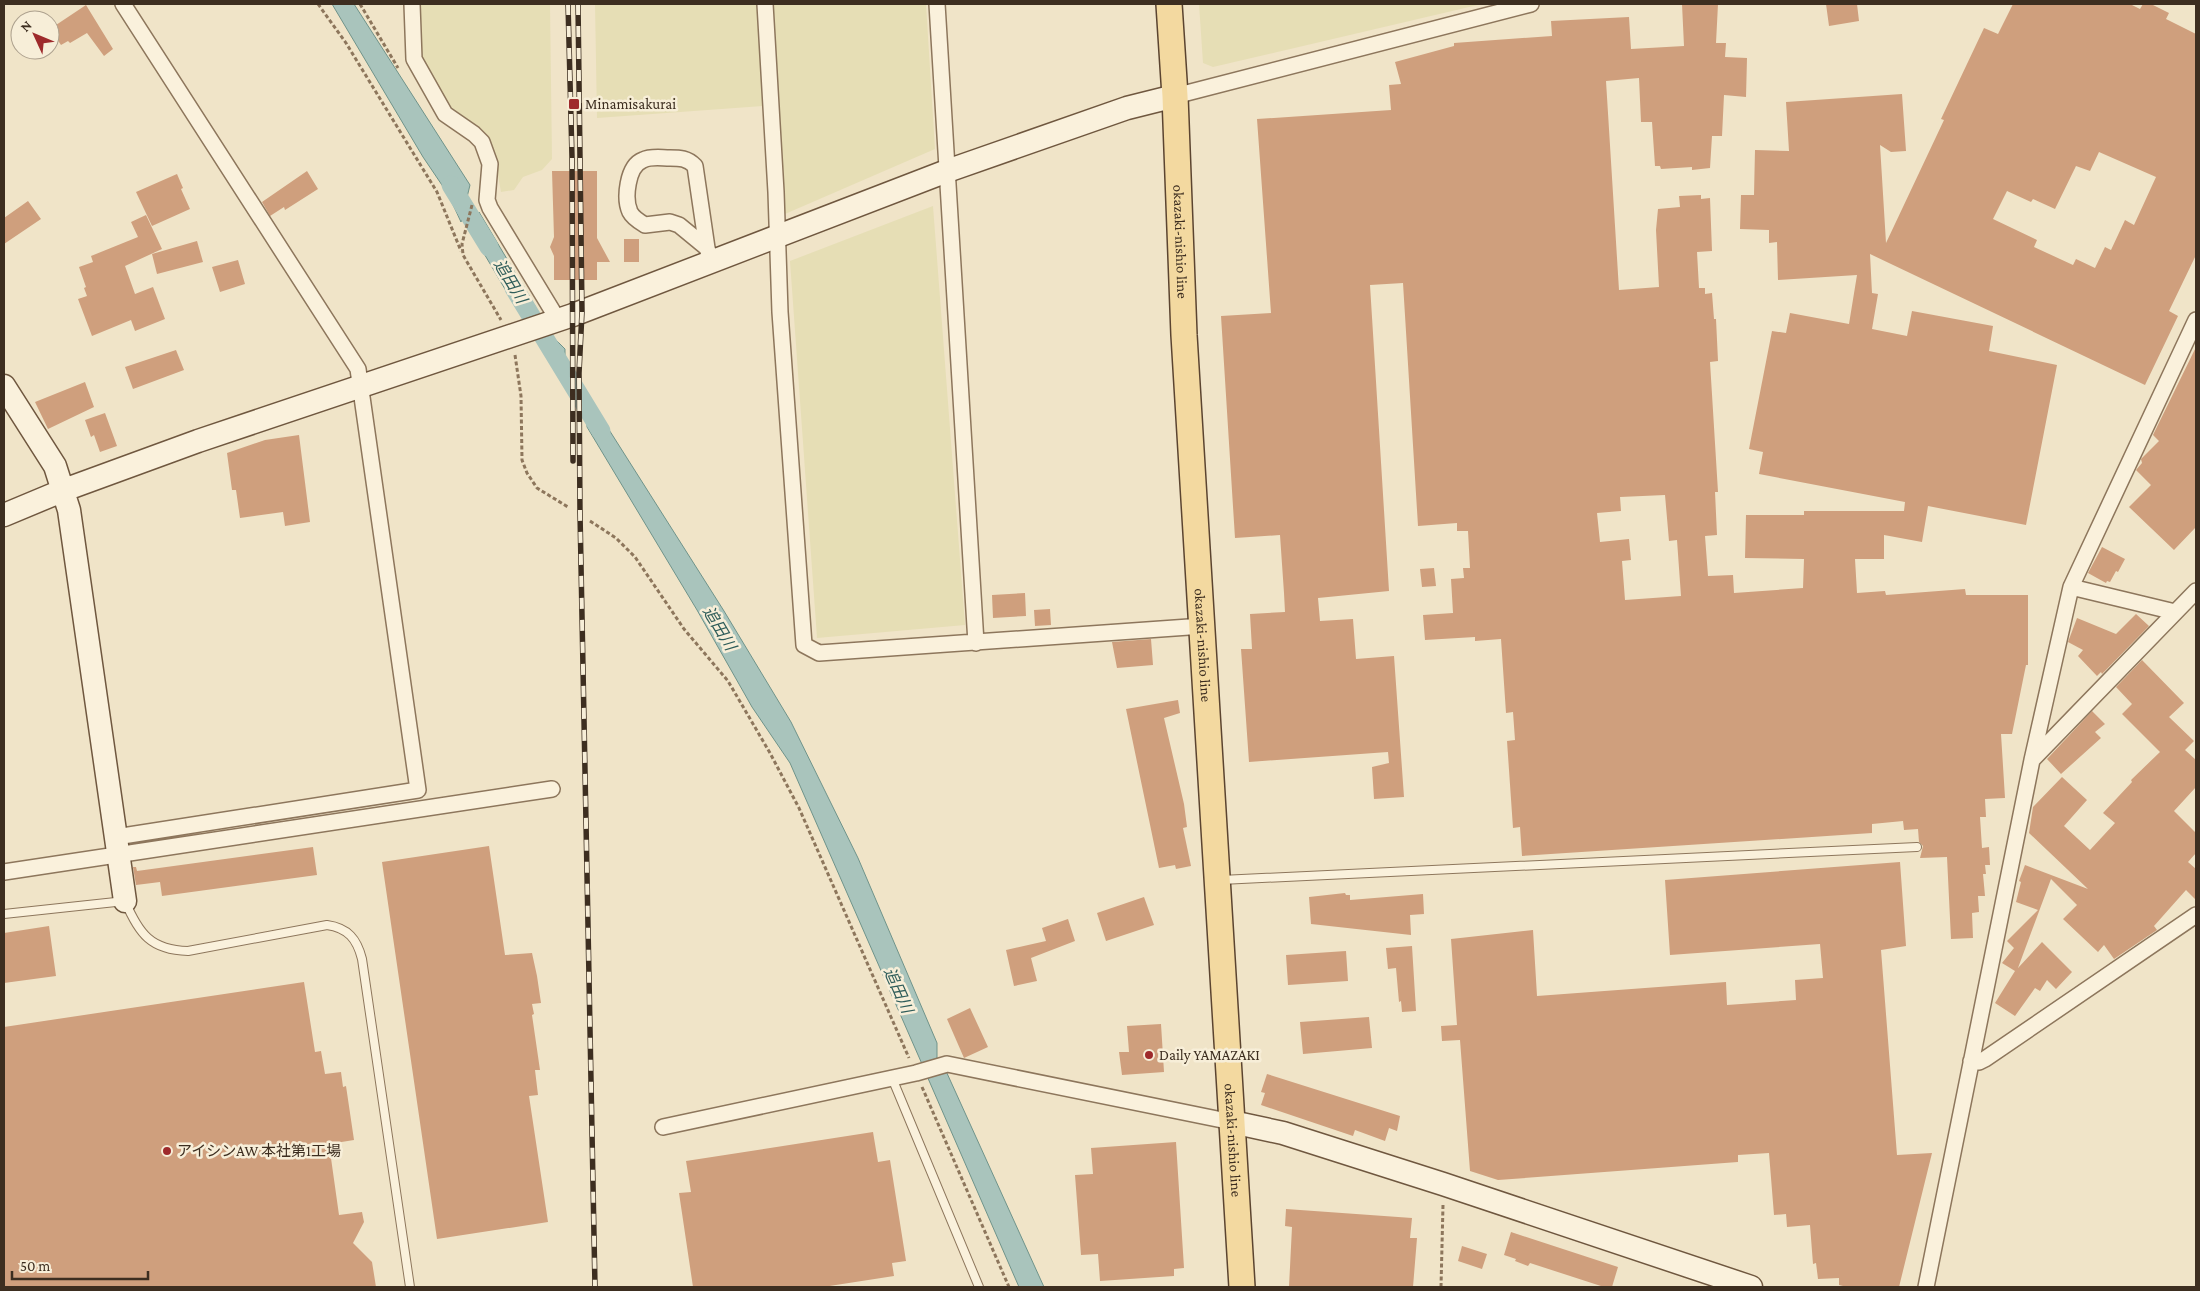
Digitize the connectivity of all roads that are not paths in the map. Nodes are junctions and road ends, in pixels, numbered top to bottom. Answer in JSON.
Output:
{"nodes":[{"id":1,"x":123,"y":4,"type":"edge"},
{"id":2,"x":412,"y":4,"type":"edge"},
{"id":3,"x":765,"y":4,"type":"edge"},
{"id":4,"x":937,"y":4,"type":"edge"},
{"id":5,"x":1169,"y":4,"type":"edge"},
{"id":6,"x":1531,"y":4,"type":"edge"},
{"id":7,"x":1175,"y":96,"type":"junction"},
{"id":8,"x":947,"y":171,"type":"junction"},
{"id":9,"x":776,"y":236,"type":"junction"},
{"id":10,"x":709,"y":255,"type":"junction"},
{"id":11,"x":2196,"y":320,"type":"edge"},
{"id":12,"x":554,"y":321,"type":"junction"},
{"id":13,"x":4,"y":386,"type":"edge"},
{"id":14,"x":362,"y":386,"type":"junction"},
{"id":15,"x":64,"y":490,"type":"junction"},
{"id":16,"x":4,"y":515,"type":"edge"},
{"id":17,"x":2071,"y":588,"type":"junction"},
{"id":18,"x":2196,"y":591,"type":"edge"},
{"id":19,"x":2175,"y":612,"type":"junction"},
{"id":20,"x":1203,"y":626,"type":"junction"},
{"id":21,"x":976,"y":643,"type":"junction"},
{"id":22,"x":2032,"y":760,"type":"junction"},
{"id":23,"x":552,"y":789,"type":"dead end"},
{"id":24,"x":118,"y":846,"type":"junction"},
{"id":25,"x":1917,"y":847,"type":"dead end"},
{"id":26,"x":4,"y":872,"type":"edge"},
{"id":27,"x":1217,"y":880,"type":"junction"},
{"id":28,"x":125,"y":900,"type":"junction"},
{"id":29,"x":4,"y":914,"type":"edge"},
{"id":30,"x":2196,"y":915,"type":"edge"},
{"id":31,"x":1972,"y":1061,"type":"junction"},
{"id":32,"x":892,"y":1078,"type":"junction"},
{"id":33,"x":1232,"y":1122,"type":"junction"},
{"id":34,"x":662,"y":1127,"type":"dead end"},
{"id":35,"x":410,"y":1287,"type":"edge"},
{"id":36,"x":979,"y":1287,"type":"edge"},
{"id":37,"x":1242,"y":1287,"type":"edge"},
{"id":38,"x":1751,"y":1287,"type":"edge"},
{"id":39,"x":1926,"y":1287,"type":"edge"}],
"edges":[{"from":1,"to":14,"type":"street"},
{"from":2,"to":12,"type":"street"},
{"from":3,"to":9,"type":"street"},
{"from":4,"to":8,"type":"street"},
{"from":5,"to":7,"type":"main road","name":"okazaki-nishio line"},
{"from":6,"to":7,"type":"street"},
{"from":7,"to":8,"type":"street"},
{"from":7,"to":20,"type":"main road","name":"okazaki-nishio line"},
{"from":8,"to":9,"type":"street"},
{"from":8,"to":21,"type":"street"},
{"from":9,"to":10,"type":"street"},
{"from":9,"to":21,"type":"street"},
{"from":10,"to":10,"type":"street"},
{"from":10,"to":12,"type":"street"},
{"from":11,"to":17,"type":"street"},
{"from":12,"to":14,"type":"street"},
{"from":13,"to":15,"type":"street"},
{"from":14,"to":15,"type":"street"},
{"from":14,"to":24,"type":"street"},
{"from":15,"to":16,"type":"street"},
{"from":15,"to":24,"type":"street"},
{"from":17,"to":19,"type":"street"},
{"from":17,"to":22,"type":"street"},
{"from":18,"to":19,"type":"street"},
{"from":19,"to":22,"type":"street"},
{"from":20,"to":21,"type":"street"},
{"from":20,"to":27,"type":"main road","name":"okazaki-nishio line"},
{"from":22,"to":31,"type":"street"},
{"from":23,"to":24,"type":"street"},
{"from":24,"to":26,"type":"street"},
{"from":24,"to":28,"type":"street"},
{"from":25,"to":27,"type":"lane"},
{"from":27,"to":33,"type":"main road","name":"okazaki-nishio line"},
{"from":28,"to":29,"type":"lane"},
{"from":28,"to":35,"type":"lane"},
{"from":30,"to":31,"type":"street"},
{"from":31,"to":39,"type":"street"},
{"from":32,"to":33,"type":"street"},
{"from":32,"to":34,"type":"street"},
{"from":32,"to":36,"type":"lane"},
{"from":33,"to":37,"type":"main road","name":"okazaki-nishio line"},
{"from":33,"to":38,"type":"street"}]}
